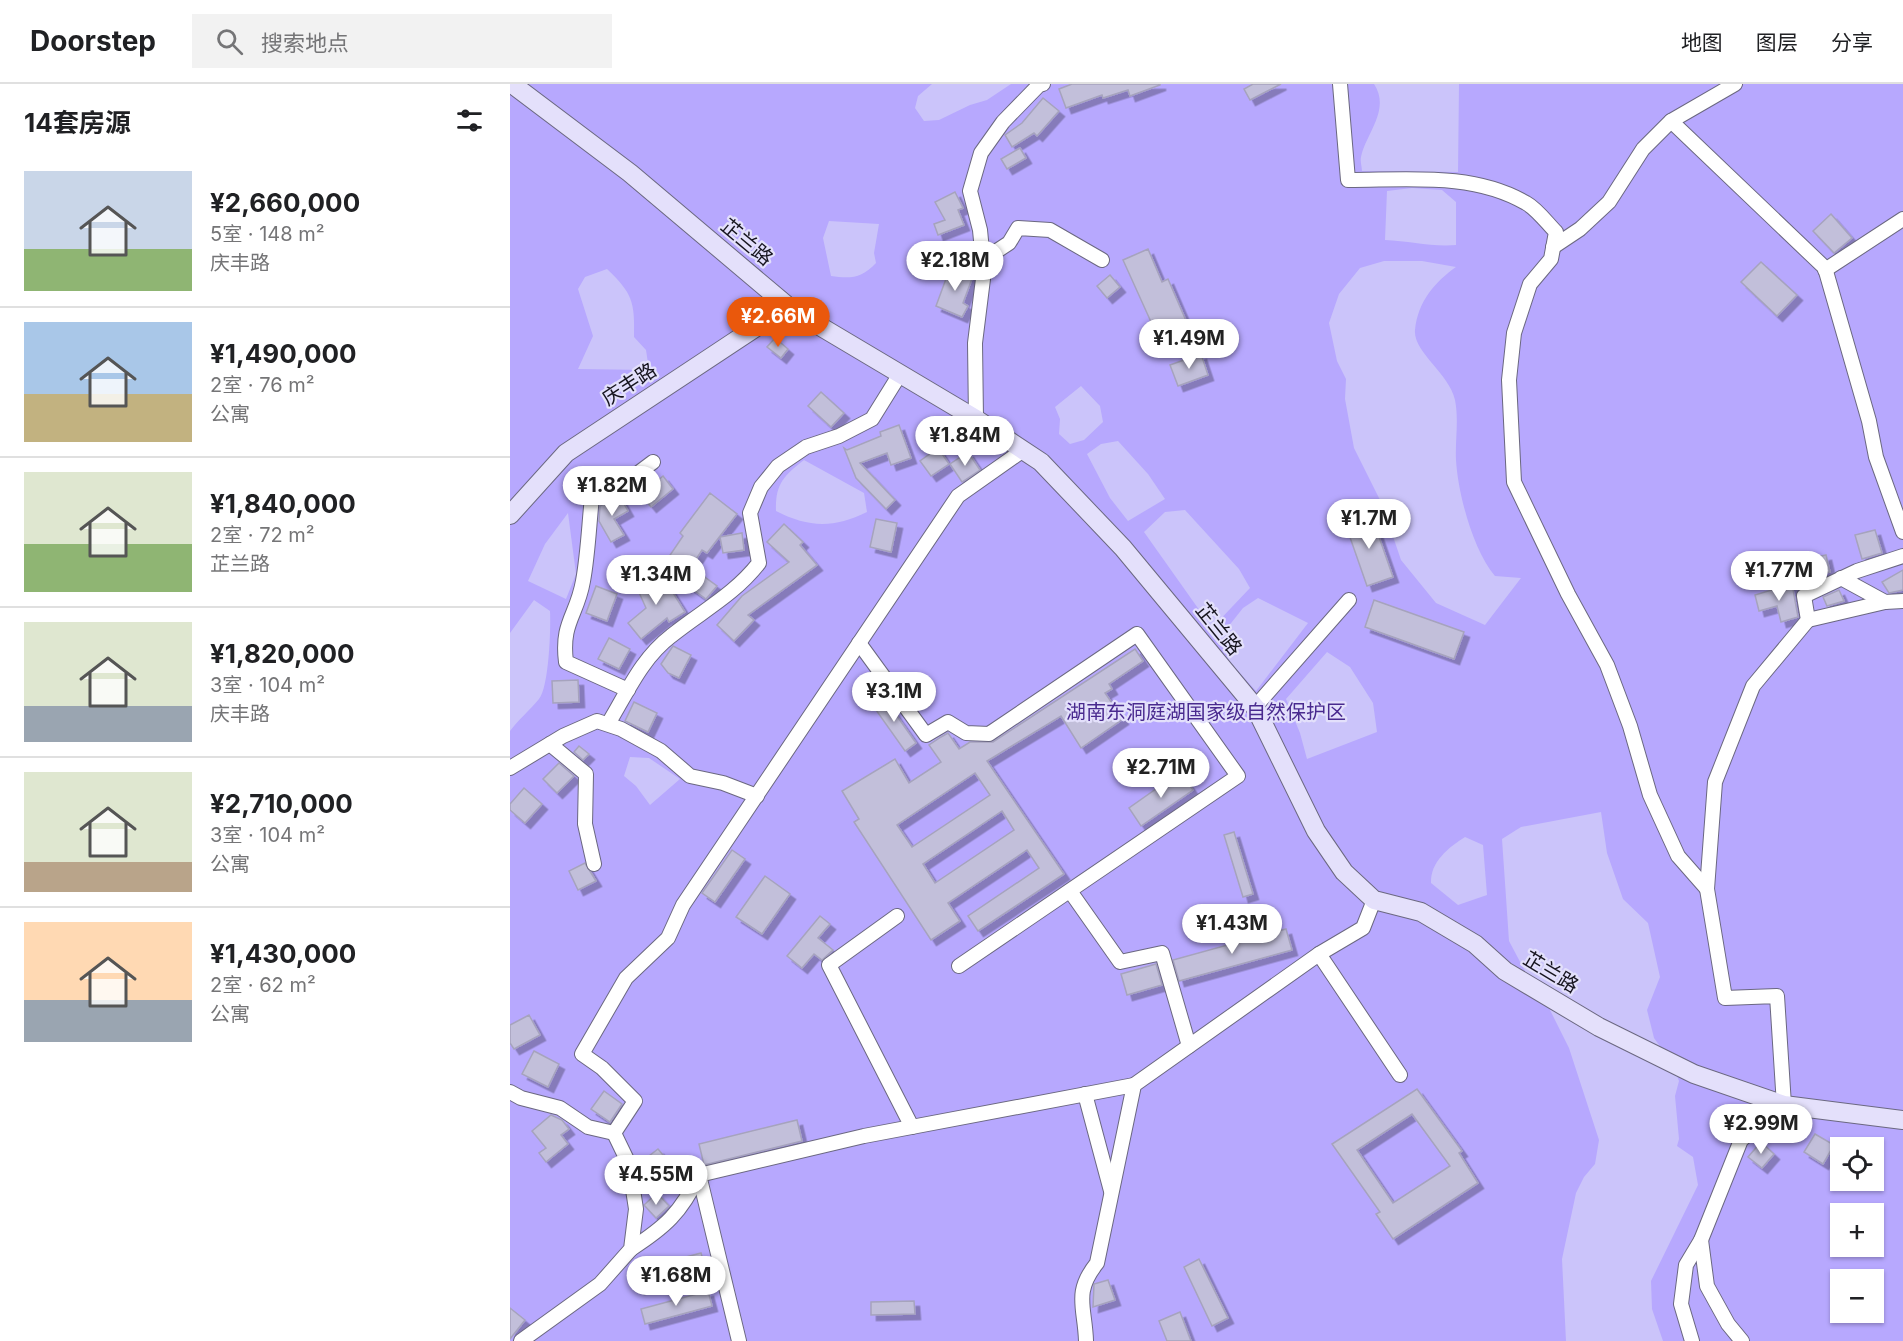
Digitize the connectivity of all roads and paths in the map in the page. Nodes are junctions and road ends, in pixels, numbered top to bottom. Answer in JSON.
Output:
{"nodes":[{"id":1,"x":512,"y":84,"type":"edge"},
{"id":2,"x":1043,"y":84,"type":"edge"},
{"id":3,"x":1340,"y":84,"type":"edge"},
{"id":4,"x":1735,"y":84,"type":"edge"},
{"id":5,"x":1671,"y":121,"type":"junction"},
{"id":6,"x":1903,"y":219,"type":"edge"},
{"id":7,"x":1553,"y":247,"type":"junction"},
{"id":8,"x":983,"y":260,"type":"junction"},
{"id":9,"x":1102,"y":260,"type":"dead end"},
{"id":10,"x":1825,"y":270,"type":"junction"},
{"id":11,"x":788,"y":306,"type":"junction"},
{"id":12,"x":900,"y":374,"type":"junction"},
{"id":13,"x":976,"y":419,"type":"junction"},
{"id":14,"x":1022,"y":451,"type":"junction"},
{"id":15,"x":653,"y":462,"type":"dead end"},
{"id":16,"x":510,"y":515,"type":"edge"},
{"id":17,"x":1903,"y":532,"type":"edge"},
{"id":18,"x":1903,"y":556,"type":"edge"},
{"id":19,"x":1841,"y":578,"type":"junction"},
{"id":20,"x":1349,"y":600,"type":"dead end"},
{"id":21,"x":1903,"y":601,"type":"edge"},
{"id":22,"x":1885,"y":602,"type":"junction"},
{"id":23,"x":1808,"y":620,"type":"junction"},
{"id":24,"x":860,"y":643,"type":"junction"},
{"id":25,"x":628,"y":690,"type":"junction"},
{"id":26,"x":1255,"y":707,"type":"junction"},
{"id":27,"x":608,"y":724,"type":"junction"},
{"id":28,"x":550,"y":744,"type":"junction"},
{"id":29,"x":516,"y":758,"type":"edge"},
{"id":30,"x":510,"y":768,"type":"edge"},
{"id":31,"x":757,"y":796,"type":"junction"},
{"id":32,"x":594,"y":864,"type":"dead end"},
{"id":33,"x":1707,"y":889,"type":"junction"},
{"id":34,"x":1070,"y":891,"type":"junction"},
{"id":35,"x":1374,"y":900,"type":"junction"},
{"id":36,"x":897,"y":916,"type":"dead end"},
{"id":37,"x":1319,"y":954,"type":"junction"},
{"id":38,"x":959,"y":966,"type":"dead end"},
{"id":39,"x":1189,"y":1046,"type":"junction"},
{"id":40,"x":1400,"y":1075,"type":"dead end"},
{"id":41,"x":1134,"y":1085,"type":"junction"},
{"id":42,"x":510,"y":1092,"type":"edge"},
{"id":43,"x":1085,"y":1094,"type":"junction"},
{"id":44,"x":1785,"y":1105,"type":"junction"},
{"id":45,"x":1903,"y":1120,"type":"edge"},
{"id":46,"x":912,"y":1127,"type":"junction"},
{"id":47,"x":614,"y":1133,"type":"junction"},
{"id":48,"x":699,"y":1176,"type":"junction"},
{"id":49,"x":1112,"y":1193,"type":"junction"},
{"id":50,"x":1701,"y":1240,"type":"junction"},
{"id":51,"x":630,"y":1249,"type":"junction"},
{"id":52,"x":521,"y":1341,"type":"edge"},
{"id":53,"x":739,"y":1341,"type":"edge"},
{"id":54,"x":1086,"y":1341,"type":"edge"},
{"id":55,"x":1692,"y":1341,"type":"edge"},
{"id":56,"x":1742,"y":1341,"type":"edge"}],
"edges":[{"from":1,"to":11,"type":"street","name":"芷兰路"},
{"from":2,"to":8,"type":"street"},
{"from":3,"to":7,"type":"street"},
{"from":4,"to":5,"type":"street"},
{"from":5,"to":7,"type":"street"},
{"from":5,"to":10,"type":"street"},
{"from":6,"to":10,"type":"street"},
{"from":7,"to":33,"type":"street"},
{"from":8,"to":9,"type":"street"},
{"from":8,"to":13,"type":"street"},
{"from":10,"to":17,"type":"street"},
{"from":11,"to":12,"type":"street","name":"芷兰路"},
{"from":11,"to":16,"type":"street","name":"庆丰路"},
{"from":12,"to":13,"type":"street","name":"芷兰路"},
{"from":12,"to":25,"type":"street"},
{"from":13,"to":14,"type":"street","name":"芷兰路"},
{"from":14,"to":24,"type":"street"},
{"from":14,"to":26,"type":"street","name":"芷兰路"},
{"from":15,"to":25,"type":"street"},
{"from":18,"to":19,"type":"street"},
{"from":19,"to":22,"type":"street"},
{"from":19,"to":23,"type":"street"},
{"from":20,"to":26,"type":"street"},
{"from":21,"to":22,"type":"street"},
{"from":22,"to":23,"type":"street"},
{"from":23,"to":33,"type":"street"},
{"from":24,"to":31,"type":"street"},
{"from":24,"to":34,"type":"street"},
{"from":25,"to":27,"type":"street"},
{"from":26,"to":35,"type":"street","name":"芷兰路"},
{"from":27,"to":28,"type":"street"},
{"from":27,"to":31,"type":"street"},
{"from":28,"to":29,"type":"street"},
{"from":28,"to":32,"type":"street"},
{"from":29,"to":30,"type":"street"},
{"from":31,"to":47,"type":"street"},
{"from":33,"to":44,"type":"street"},
{"from":34,"to":38,"type":"street"},
{"from":34,"to":39,"type":"street"},
{"from":35,"to":37,"type":"street"},
{"from":35,"to":44,"type":"street","name":"芷兰路"},
{"from":36,"to":46,"type":"street"},
{"from":37,"to":39,"type":"street"},
{"from":37,"to":40,"type":"street"},
{"from":39,"to":41,"type":"street"},
{"from":41,"to":43,"type":"street"},
{"from":41,"to":49,"type":"street"},
{"from":42,"to":47,"type":"street"},
{"from":43,"to":46,"type":"street"},
{"from":43,"to":49,"type":"street"},
{"from":44,"to":45,"type":"street","name":"芷兰路"},
{"from":44,"to":50,"type":"street"},
{"from":46,"to":48,"type":"street"},
{"from":47,"to":51,"type":"street"},
{"from":48,"to":51,"type":"street"},
{"from":48,"to":53,"type":"street"},
{"from":49,"to":54,"type":"street"},
{"from":50,"to":55,"type":"street"},
{"from":50,"to":56,"type":"street"},
{"from":51,"to":52,"type":"street"}]}
